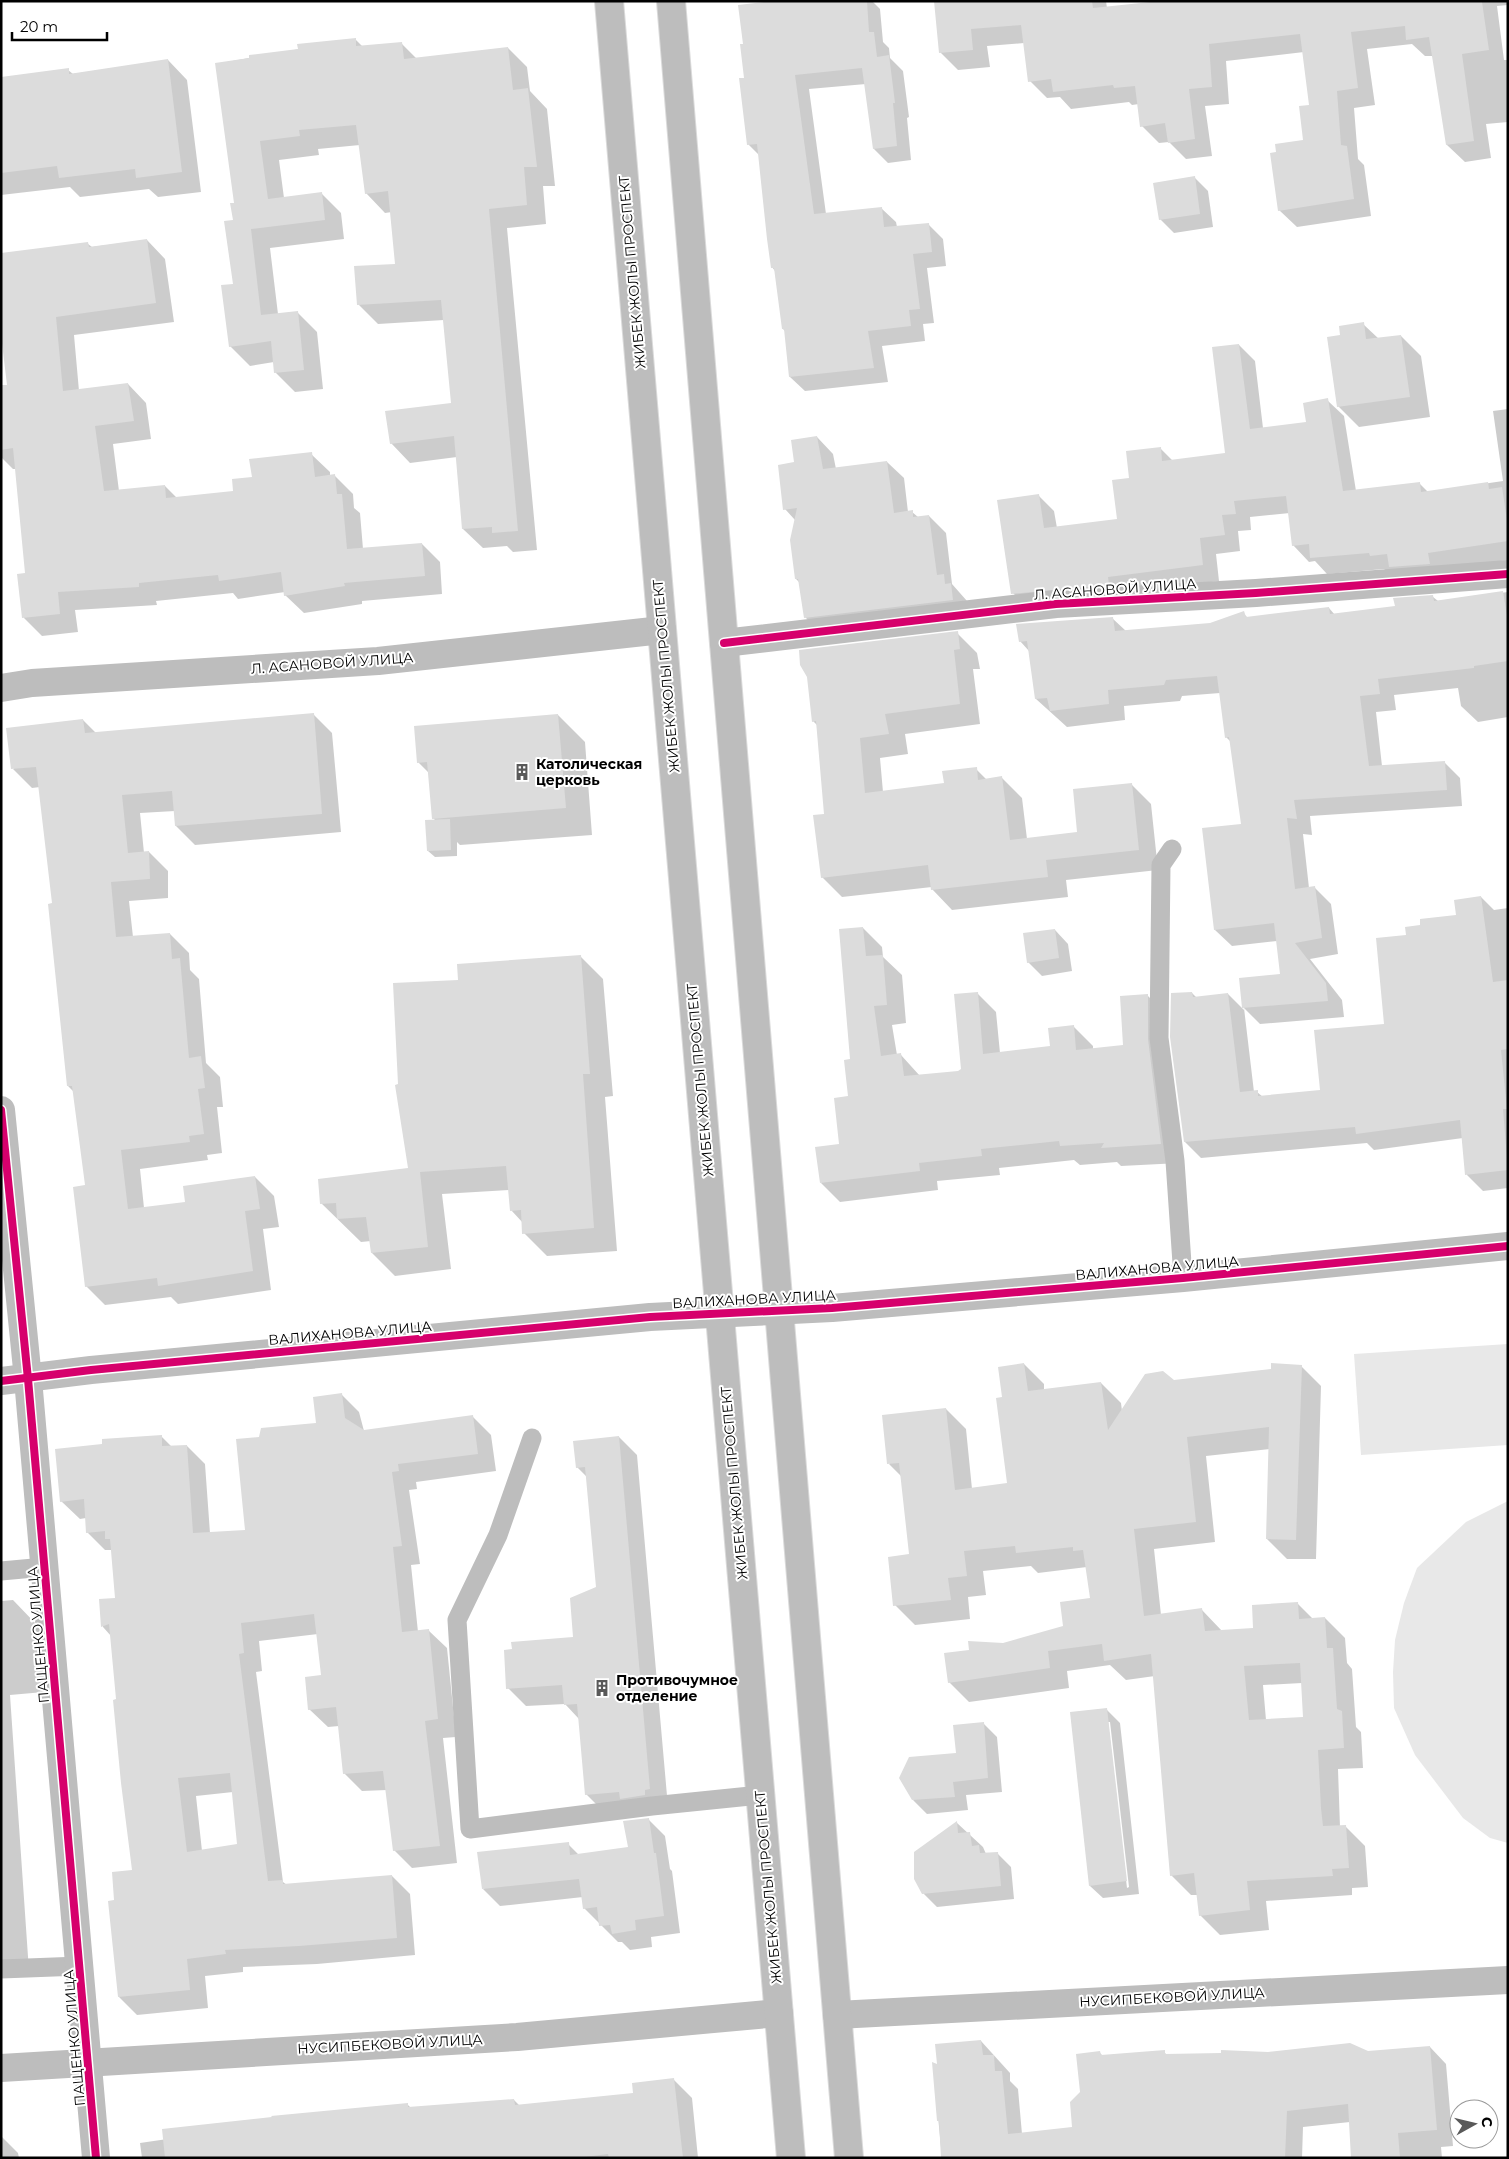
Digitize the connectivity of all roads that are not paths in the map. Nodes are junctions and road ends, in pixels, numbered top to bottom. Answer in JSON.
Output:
{"nodes":[{"id":1,"x":609,"y":1,"type":"edge"},
{"id":2,"x":671,"y":1,"type":"edge"},
{"id":3,"x":1508,"y":574,"type":"edge"},
{"id":4,"x":662,"y":630,"type":"junction"},
{"id":5,"x":724,"y":643,"type":"junction"},
{"id":6,"x":1,"y":688,"type":"edge"},
{"id":7,"x":1172,"y":849,"type":"dead end"},
{"id":8,"x":1,"y":1110,"type":"edge"},
{"id":9,"x":1508,"y":1246,"type":"edge"},
{"id":10,"x":1183,"y":1278,"type":"junction"},
{"id":11,"x":779,"y":1311,"type":"junction"},
{"id":12,"x":719,"y":1314,"type":"junction"},
{"id":13,"x":28,"y":1379,"type":"junction"},
{"id":14,"x":1,"y":1382,"type":"edge"},
{"id":15,"x":532,"y":1438,"type":"dead end"},
{"id":16,"x":45,"y":1567,"type":"junction"},
{"id":17,"x":1,"y":1571,"type":"edge"},
{"id":18,"x":760,"y":1795,"type":"junction"},
{"id":19,"x":80,"y":1966,"type":"junction"},
{"id":20,"x":1,"y":1969,"type":"edge"},
{"id":21,"x":1508,"y":1980,"type":"edge"},
{"id":22,"x":779,"y":2013,"type":"junction"},
{"id":23,"x":837,"y":2015,"type":"junction"},
{"id":24,"x":89,"y":2063,"type":"junction"},
{"id":25,"x":1,"y":2068,"type":"edge"},
{"id":26,"x":96,"y":2158,"type":"edge"},
{"id":27,"x":791,"y":2158,"type":"edge"},
{"id":28,"x":849,"y":2158,"type":"edge"}],
"edges":[{"from":1,"to":4,"type":"main road","name":"ЖИБЕК ЖОЛЫ ПРОСПЕКТ"},
{"from":2,"to":5,"type":"main road"},
{"from":3,"to":5,"type":"main road","name":"Л. АСАНОВОЙ УЛИЦА"},
{"from":4,"to":6,"type":"main road","name":"Л. АСАНОВОЙ УЛИЦА"},
{"from":4,"to":12,"type":"main road","name":"ЖИБЕК ЖОЛЫ ПРОСПЕКТ"},
{"from":5,"to":11,"type":"main road"},
{"from":7,"to":10,"type":"lane"},
{"from":8,"to":13,"type":"main road","name":"ПАЩЕНКО УЛИЦА"},
{"from":9,"to":10,"type":"main road","name":"ВАЛИХАНОВА УЛИЦА"},
{"from":10,"to":11,"type":"main road","name":"ВАЛИХАНОВА УЛИЦА"},
{"from":11,"to":12,"type":"main road","name":"ВАЛИХАНОВА УЛИЦА"},
{"from":11,"to":23,"type":"main road"},
{"from":12,"to":13,"type":"main road","name":"ВАЛИХАНОВА УЛИЦА"},
{"from":12,"to":18,"type":"main road","name":"ЖИБЕК ЖОЛЫ ПРОСПЕКТ"},
{"from":13,"to":14,"type":"main road","name":"ВАЛИХАНОВА УЛИЦА"},
{"from":13,"to":16,"type":"main road","name":"ПАЩЕНКО УЛИЦА"},
{"from":15,"to":18,"type":"lane"},
{"from":16,"to":17,"type":"lane"},
{"from":16,"to":19,"type":"main road","name":"ПАЩЕНКО УЛИЦА"},
{"from":18,"to":22,"type":"main road","name":"ЖИБЕК ЖОЛЫ ПРОСПЕКТ"},
{"from":19,"to":20,"type":"lane"},
{"from":19,"to":24,"type":"main road","name":"ПАЩЕНКО УЛИЦА"},
{"from":21,"to":23,"type":"main road","name":"НУСИПБЕКОВОЙ УЛИЦА"},
{"from":22,"to":24,"type":"main road","name":"НУСИПБЕКОВОЙ УЛИЦА"},
{"from":22,"to":27,"type":"main road","name":"ЖИБЕК ЖОЛЫ ПРОСПЕКТ"},
{"from":23,"to":28,"type":"main road"},
{"from":24,"to":25,"type":"main road","name":"НУСИПБЕКОВОЙ УЛИЦА"},
{"from":24,"to":26,"type":"main road","name":"ПАЩЕНКО УЛИЦА"}]}
